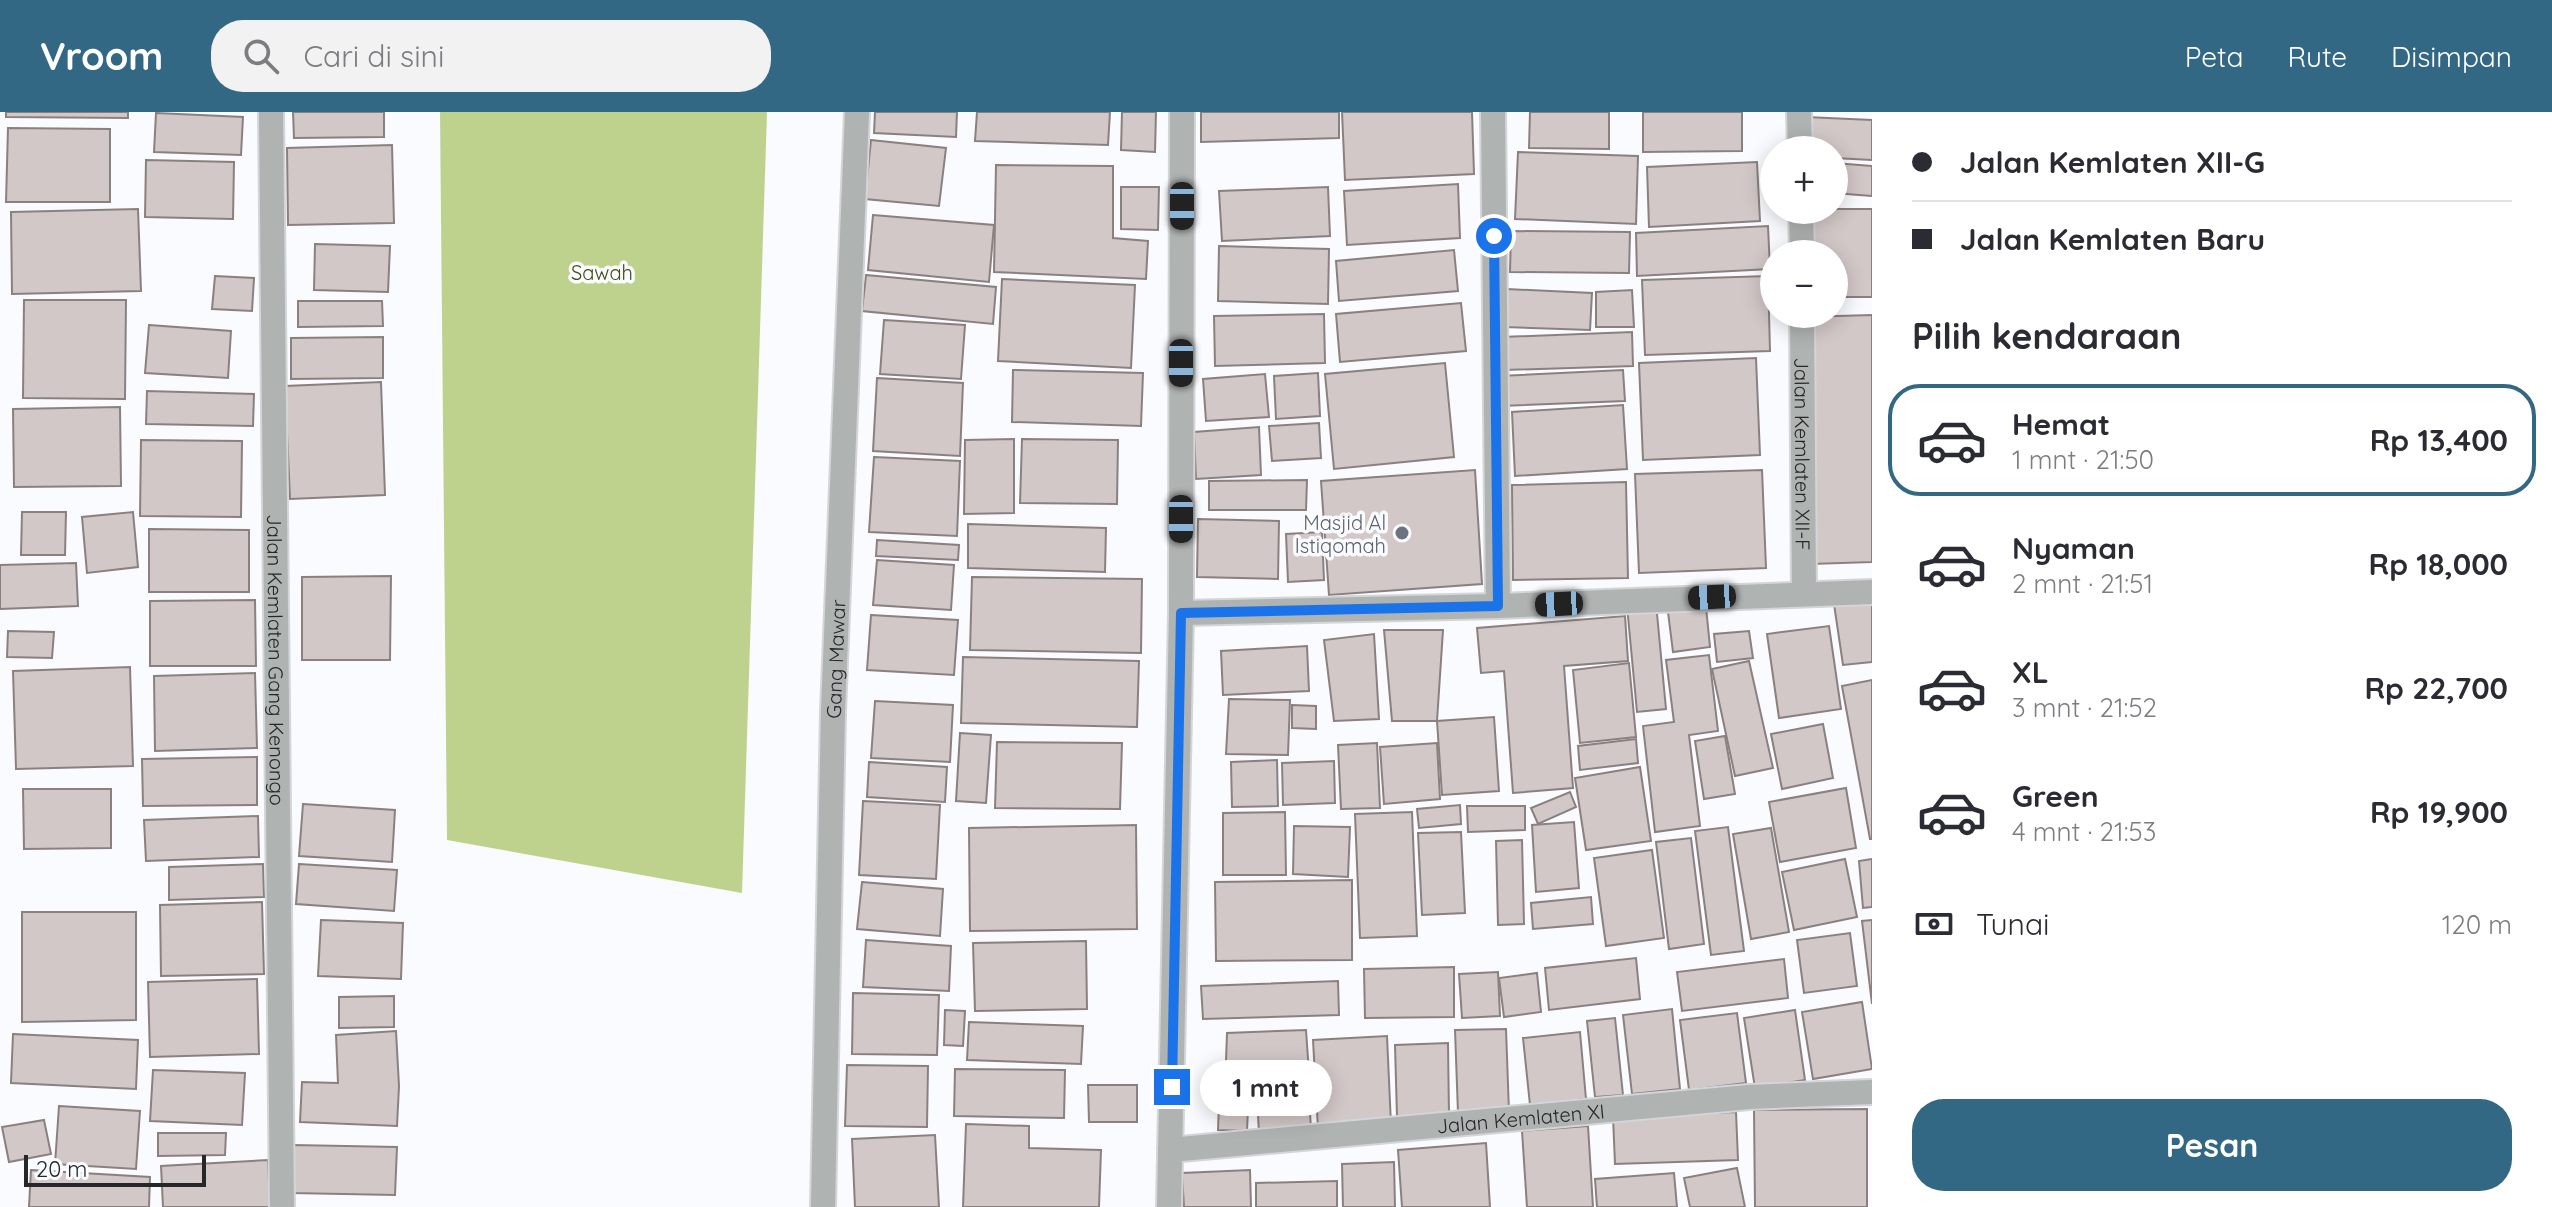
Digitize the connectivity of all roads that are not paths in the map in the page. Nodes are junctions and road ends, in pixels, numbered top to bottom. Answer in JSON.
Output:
{"nodes":[{"id":1,"x":271,"y":112,"type":"edge"},
{"id":2,"x":857,"y":112,"type":"edge"},
{"id":3,"x":1182,"y":112,"type":"edge"},
{"id":4,"x":1493,"y":112,"type":"edge"},
{"id":5,"x":1799,"y":112,"type":"edge"},
{"id":6,"x":1800,"y":136,"type":"edge"},
{"id":7,"x":1802,"y":328,"type":"edge"},
{"id":8,"x":1872,"y":592,"type":"edge"},
{"id":9,"x":1804,"y":594,"type":"junction"},
{"id":10,"x":1498,"y":606,"type":"junction"},
{"id":11,"x":1181,"y":613,"type":"junction"},
{"id":12,"x":1872,"y":1092,"type":"edge"},
{"id":13,"x":1170,"y":1150,"type":"junction"},
{"id":14,"x":282,"y":1207,"type":"edge"},
{"id":15,"x":823,"y":1207,"type":"edge"},
{"id":16,"x":1169,"y":1207,"type":"edge"}],
"edges":[{"from":1,"to":14,"type":"street","name":"Jalan Kemlaten Gang Kenongo"},
{"from":2,"to":15,"type":"street","name":"Gang Mawar"},
{"from":3,"to":11,"type":"street"},
{"from":4,"to":10,"type":"street"},
{"from":5,"to":6,"type":"street"},
{"from":7,"to":9,"type":"street","name":"Jalan Kemlaten XII-F"},
{"from":8,"to":9,"type":"street"},
{"from":9,"to":10,"type":"street"},
{"from":10,"to":11,"type":"street"},
{"from":11,"to":13,"type":"street"},
{"from":12,"to":13,"type":"street","name":"Jalan Kemlaten XI"},
{"from":13,"to":16,"type":"street"}]}
